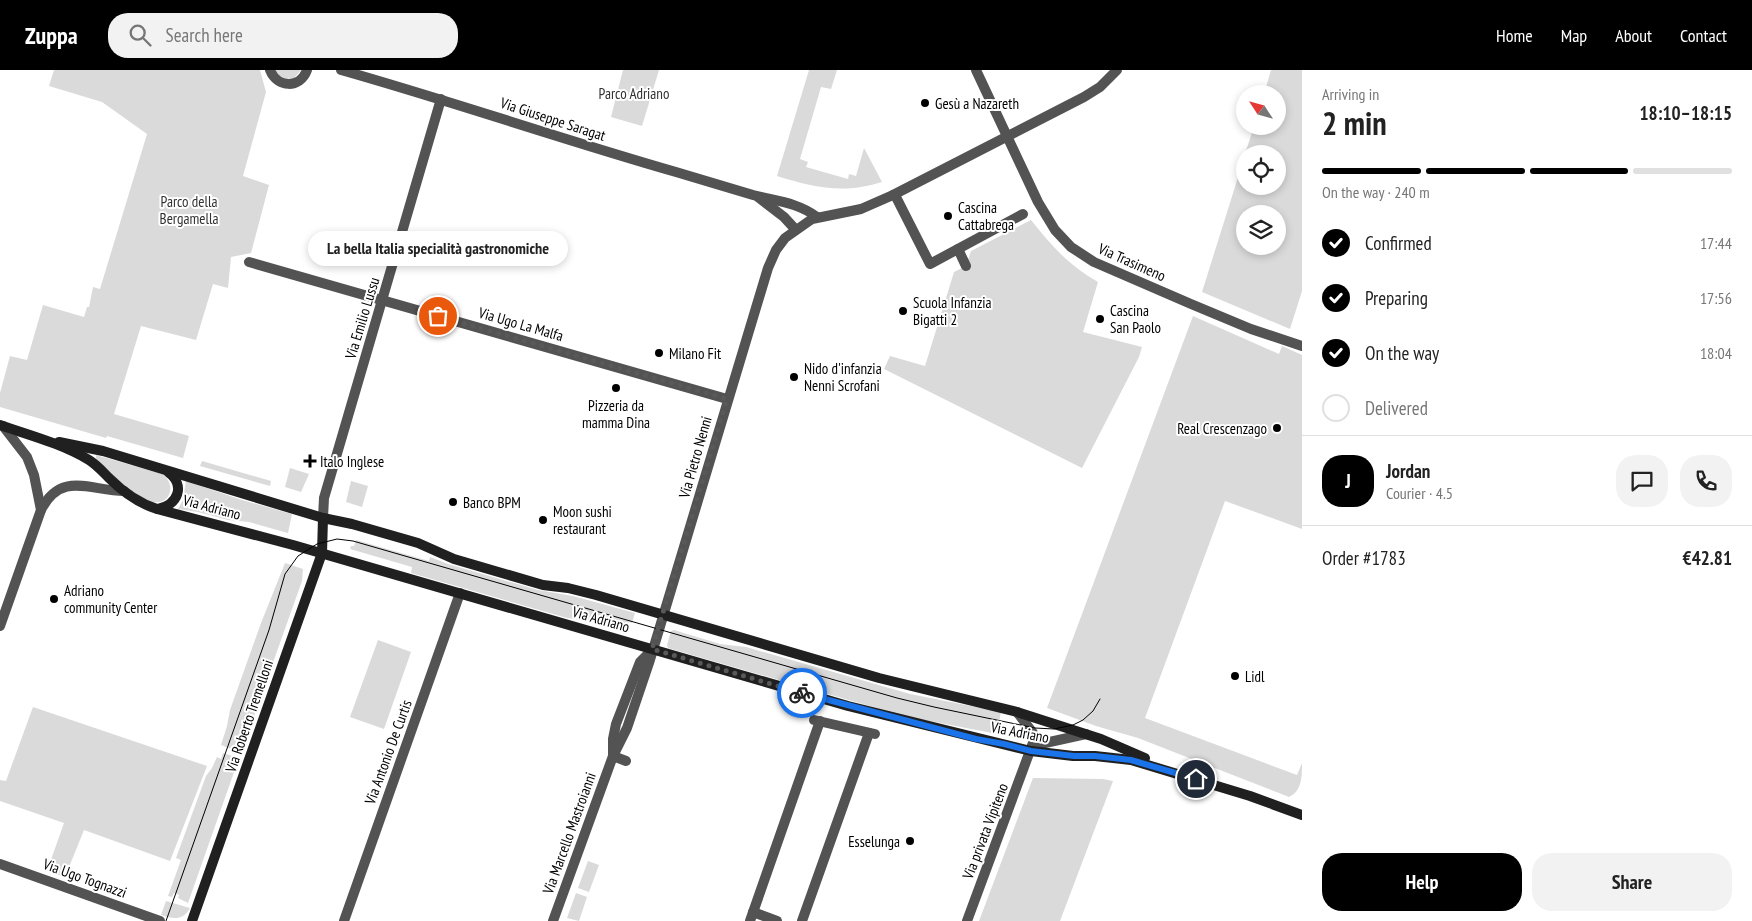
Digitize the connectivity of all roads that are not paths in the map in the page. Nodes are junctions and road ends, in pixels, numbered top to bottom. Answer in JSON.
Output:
{"nodes":[{"id":1,"x":270,"y":70,"type":"edge"},
{"id":2,"x":307,"y":70,"type":"edge"},
{"id":3,"x":341,"y":70,"type":"edge"},
{"id":4,"x":976,"y":70,"type":"edge"},
{"id":5,"x":1117,"y":70,"type":"edge"},
{"id":6,"x":441,"y":99,"type":"junction"},
{"id":7,"x":1006,"y":137,"type":"junction"},
{"id":8,"x":755,"y":195,"type":"junction"},
{"id":9,"x":893,"y":195,"type":"junction"},
{"id":10,"x":1023,"y":214,"type":"dead end"},
{"id":11,"x":817,"y":217,"type":"junction"},
{"id":12,"x":795,"y":229,"type":"junction"},
{"id":13,"x":958,"y":249,"type":"junction"},
{"id":14,"x":249,"y":262,"type":"dead end"},
{"id":15,"x":966,"y":266,"type":"dead end"},
{"id":16,"x":384,"y":300,"type":"junction"},
{"id":17,"x":1302,"y":346,"type":"edge"},
{"id":18,"x":727,"y":399,"type":"junction"},
{"id":19,"x":2,"y":426,"type":"edge"},
{"id":20,"x":48,"y":441,"type":"junction"},
{"id":21,"x":163,"y":469,"type":"junction"},
{"id":22,"x":124,"y":491,"type":"junction"},
{"id":23,"x":157,"y":509,"type":"junction"},
{"id":24,"x":42,"y":510,"type":"junction"},
{"id":25,"x":323,"y":518,"type":"junction"},
{"id":26,"x":322,"y":553,"type":"junction"},
{"id":27,"x":460,"y":593,"type":"junction"},
{"id":28,"x":663,"y":615,"type":"junction"},
{"id":29,"x":0,"y":626,"type":"edge"},
{"id":30,"x":652,"y":649,"type":"junction"},
{"id":31,"x":1017,"y":712,"type":"junction"},
{"id":32,"x":1086,"y":734,"type":"junction"},
{"id":33,"x":1031,"y":751,"type":"junction"},
{"id":34,"x":613,"y":756,"type":"junction"},
{"id":35,"x":626,"y":761,"type":"dead end"},
{"id":36,"x":1168,"y":770,"type":"junction"},
{"id":37,"x":1302,"y":814,"type":"edge"},
{"id":38,"x":0,"y":864,"type":"edge"},
{"id":39,"x":752,"y":917,"type":"edge"},
{"id":40,"x":160,"y":921,"type":"edge"},
{"id":41,"x":192,"y":921,"type":"edge"},
{"id":42,"x":344,"y":921,"type":"edge"},
{"id":43,"x":553,"y":921,"type":"edge"},
{"id":44,"x":777,"y":921,"type":"edge"},
{"id":45,"x":802,"y":921,"type":"edge"},
{"id":46,"x":967,"y":921,"type":"edge"}],
"edges":[{"from":1,"to":2,"type":"street"},
{"from":3,"to":6,"type":"street","name":"Via Giuseppe Saragat"},
{"from":4,"to":7,"type":"street","name":"Via Trasimeno"},
{"from":5,"to":7,"type":"street"},
{"from":6,"to":8,"type":"street","name":"Via Giuseppe Saragat"},
{"from":6,"to":16,"type":"street","name":"Via Emilio Lussu"},
{"from":7,"to":9,"type":"street"},
{"from":7,"to":17,"type":"street","name":"Via Trasimeno"},
{"from":8,"to":11,"type":"street","name":"Via Giuseppe Saragat"},
{"from":8,"to":12,"type":"street","name":"Via Giuseppe Saragat"},
{"from":9,"to":11,"type":"street"},
{"from":9,"to":13,"type":"street"},
{"from":10,"to":13,"type":"street"},
{"from":11,"to":12,"type":"street"},
{"from":12,"to":18,"type":"street","name":"Via Pietro Nenni"},
{"from":13,"to":15,"type":"street"},
{"from":14,"to":16,"type":"street","name":"Via Ugo La Malfa"},
{"from":16,"to":18,"type":"street","name":"Via Ugo La Malfa"},
{"from":16,"to":25,"type":"street","name":"Via Emilio Lussu"},
{"from":18,"to":28,"type":"street","name":"Via Pietro Nenni"},
{"from":19,"to":20,"type":"street","name":"Via Adriano"},
{"from":19,"to":24,"type":"street"},
{"from":20,"to":21,"type":"street","name":"Via Adriano"},
{"from":20,"to":22,"type":"street","name":"Via Adriano"},
{"from":21,"to":23,"type":"street"},
{"from":21,"to":25,"type":"street","name":"Via Adriano"},
{"from":22,"to":23,"type":"street","name":"Via Adriano"},
{"from":22,"to":24,"type":"street"},
{"from":23,"to":26,"type":"street","name":"Via Adriano"},
{"from":24,"to":29,"type":"street"},
{"from":25,"to":26,"type":"street","name":"Via Roberto Tremelloni"},
{"from":25,"to":28,"type":"street","name":"Via Adriano"},
{"from":26,"to":27,"type":"street","name":"Via Adriano"},
{"from":26,"to":41,"type":"street","name":"Via Roberto Tremelloni"},
{"from":27,"to":30,"type":"street","name":"Via Adriano"},
{"from":27,"to":42,"type":"street","name":"Via Antonio De Curtis"},
{"from":28,"to":30,"type":"street","name":"Via Marcello Mastroianni"},
{"from":28,"to":31,"type":"street","name":"Via Adriano"},
{"from":30,"to":33,"type":"street","name":"Via Adriano"},
{"from":30,"to":34,"type":"street","name":"Via Marcello Mastroianni"},
{"from":31,"to":32,"type":"street","name":"Via Adriano"},
{"from":31,"to":33,"type":"street"},
{"from":32,"to":33,"type":"street"},
{"from":32,"to":36,"type":"street","name":"Via Adriano"},
{"from":33,"to":36,"type":"street","name":"Via Adriano"},
{"from":33,"to":46,"type":"street","name":"Via privata Vipiteno"},
{"from":34,"to":35,"type":"street"},
{"from":34,"to":43,"type":"street","name":"Via Marcello Mastroianni"},
{"from":36,"to":37,"type":"street","name":"Via Adriano"},
{"from":38,"to":40,"type":"street","name":"Via Ugo Tognazzi"},
{"from":39,"to":44,"type":"street"},
{"from":39,"to":45,"type":"street"}]}
